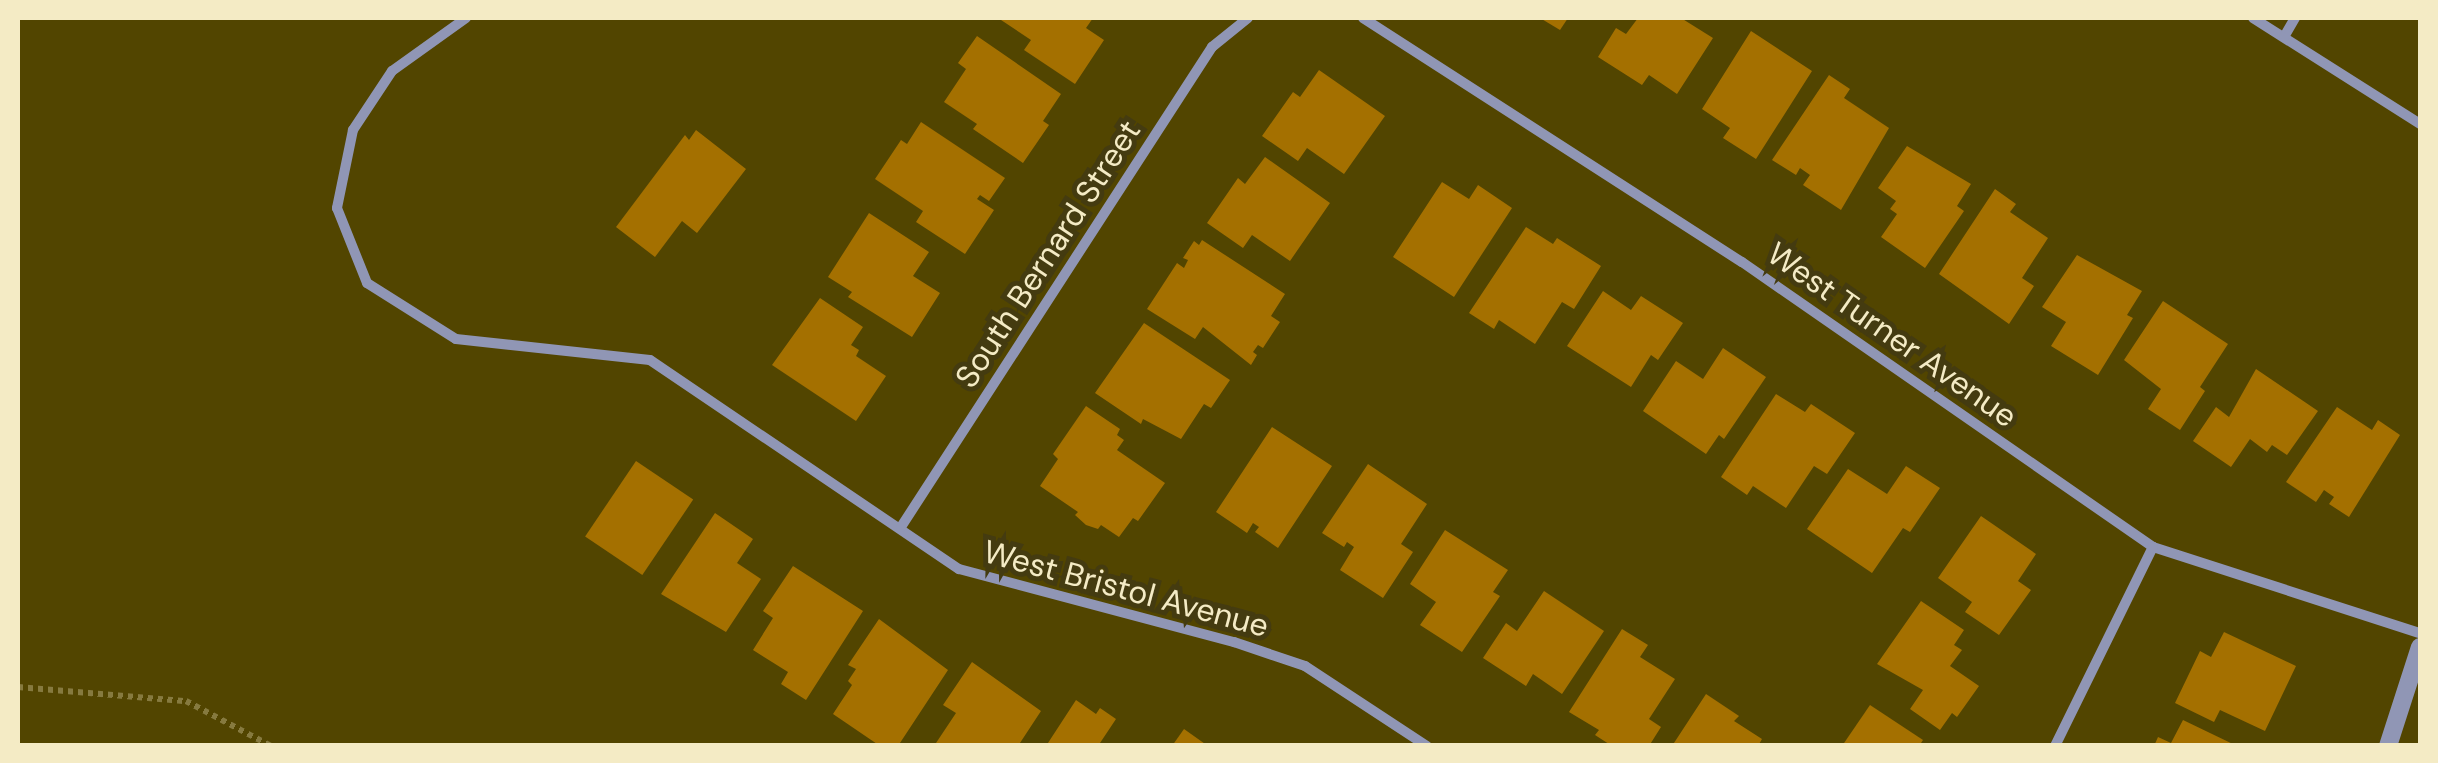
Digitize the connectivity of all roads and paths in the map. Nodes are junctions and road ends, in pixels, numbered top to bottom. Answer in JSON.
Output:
{"nodes":[{"id":1,"x":466,"y":18,"type":"edge"},
{"id":2,"x":1248,"y":18,"type":"edge"},
{"id":3,"x":1362,"y":18,"type":"edge"},
{"id":4,"x":2253,"y":18,"type":"edge"},
{"id":5,"x":2296,"y":18,"type":"edge"},
{"id":6,"x":2284,"y":37,"type":"junction"},
{"id":7,"x":2420,"y":124,"type":"edge"},
{"id":8,"x":901,"y":526,"type":"junction"},
{"id":9,"x":2153,"y":547,"type":"junction"},
{"id":10,"x":2420,"y":633,"type":"edge"},
{"id":11,"x":2420,"y":647,"type":"edge"},
{"id":12,"x":18,"y":687,"type":"edge"},
{"id":13,"x":271,"y":746,"type":"edge"},
{"id":14,"x":1427,"y":746,"type":"edge"},
{"id":15,"x":2055,"y":746,"type":"edge"},
{"id":16,"x":2388,"y":746,"type":"edge"}],
"edges":[{"from":1,"to":8,"type":"street","name":"West Bristol Avenue"},
{"from":2,"to":8,"type":"street","name":"South Bernard Street"},
{"from":3,"to":9,"type":"street","name":"West Turner Avenue"},
{"from":4,"to":6,"type":"street"},
{"from":5,"to":6,"type":"street"},
{"from":6,"to":7,"type":"street"},
{"from":8,"to":14,"type":"street","name":"West Bristol Avenue"},
{"from":9,"to":10,"type":"street","name":"West Turner Avenue"},
{"from":9,"to":15,"type":"street"},
{"from":11,"to":16,"type":"street"},
{"from":12,"to":13,"type":"path"}]}
